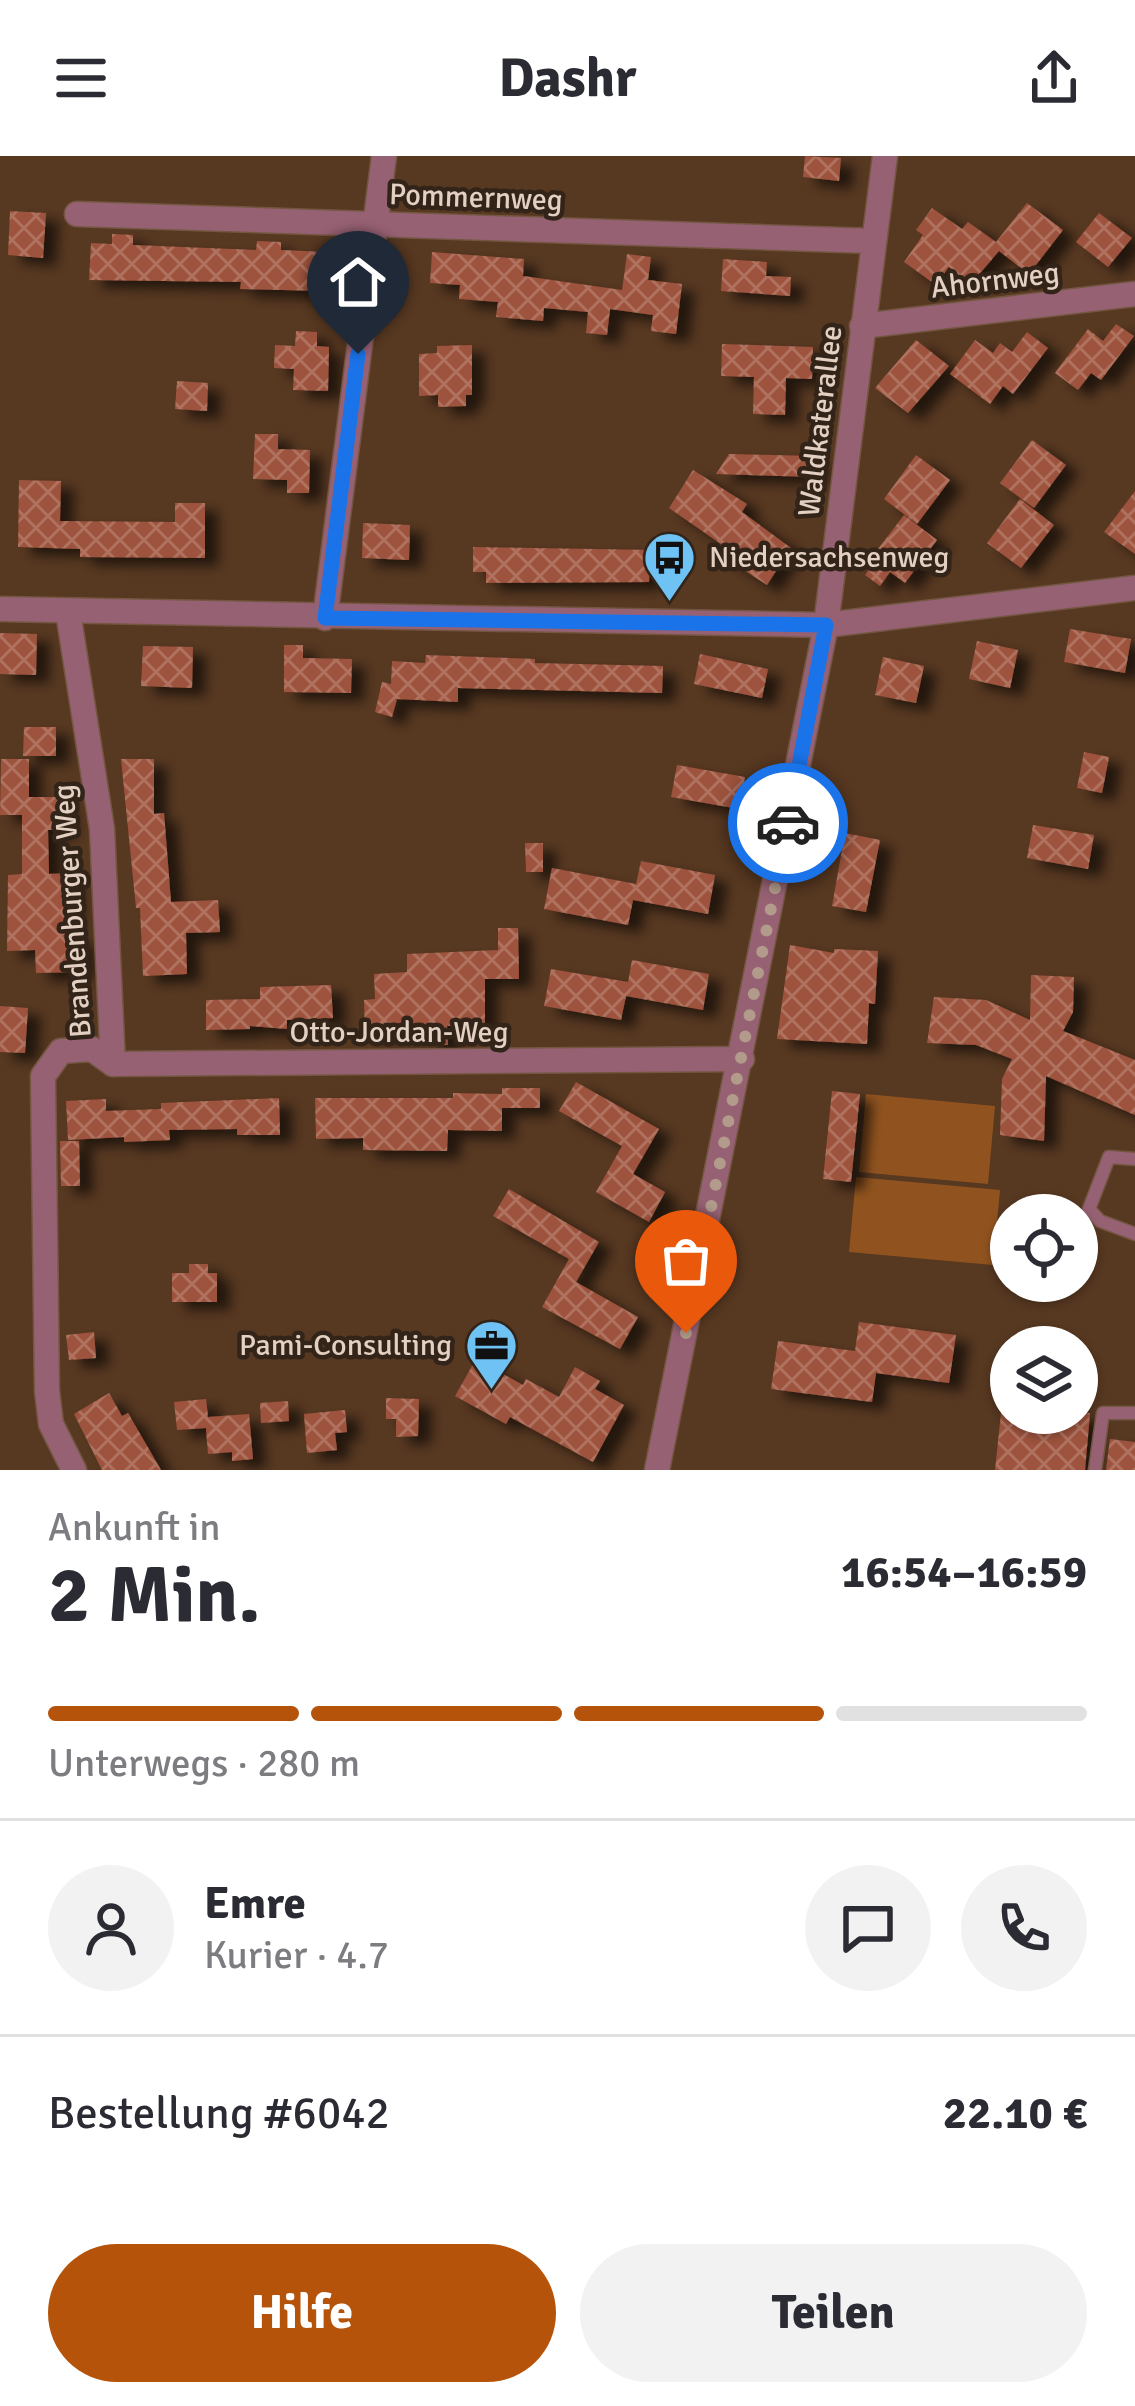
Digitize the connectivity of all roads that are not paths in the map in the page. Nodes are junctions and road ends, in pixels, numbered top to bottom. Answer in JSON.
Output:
{"nodes":[{"id":1,"x":384,"y":156,"type":"edge"},
{"id":2,"x":885,"y":156,"type":"edge"},
{"id":3,"x":76,"y":214,"type":"dead end"},
{"id":4,"x":375,"y":223,"type":"junction"},
{"id":5,"x":872,"y":242,"type":"junction"},
{"id":6,"x":1135,"y":294,"type":"edge"},
{"id":7,"x":862,"y":326,"type":"junction"},
{"id":8,"x":1135,"y":588,"type":"edge"},
{"id":9,"x":0,"y":610,"type":"edge"},
{"id":10,"x":68,"y":612,"type":"junction"},
{"id":11,"x":325,"y":618,"type":"junction"},
{"id":12,"x":826,"y":625,"type":"junction"},
{"id":13,"x":742,"y":1059,"type":"junction"},
{"id":14,"x":113,"y":1064,"type":"junction"},
{"id":15,"x":1135,"y":1159,"type":"edge"},
{"id":16,"x":1135,"y":1234,"type":"edge"},
{"id":17,"x":1135,"y":1413,"type":"edge"},
{"id":18,"x":74,"y":1470,"type":"edge"},
{"id":19,"x":657,"y":1470,"type":"edge"},
{"id":20,"x":1096,"y":1470,"type":"edge"}],
"edges":[{"from":1,"to":4,"type":"street"},
{"from":2,"to":5,"type":"street","name":"Waldkaterallee"},
{"from":3,"to":4,"type":"street","name":"Pommernweg"},
{"from":4,"to":5,"type":"street","name":"Pommernweg"},
{"from":4,"to":11,"type":"street"},
{"from":5,"to":7,"type":"street","name":"Waldkaterallee"},
{"from":6,"to":7,"type":"street","name":"Ahornweg"},
{"from":7,"to":12,"type":"street","name":"Waldkaterallee"},
{"from":8,"to":12,"type":"street"},
{"from":9,"to":10,"type":"street"},
{"from":10,"to":11,"type":"street"},
{"from":10,"to":14,"type":"street","name":"Brandenburger Weg"},
{"from":11,"to":12,"type":"street"},
{"from":12,"to":13,"type":"street","name":"Waldkaterallee"},
{"from":13,"to":14,"type":"street","name":"Otto-Jordan-Weg"},
{"from":13,"to":19,"type":"street","name":"Waldkaterallee"},
{"from":14,"to":18,"type":"street","name":"Otto-Jordan-Weg"},
{"from":15,"to":16,"type":"lane"},
{"from":17,"to":20,"type":"lane"}]}
